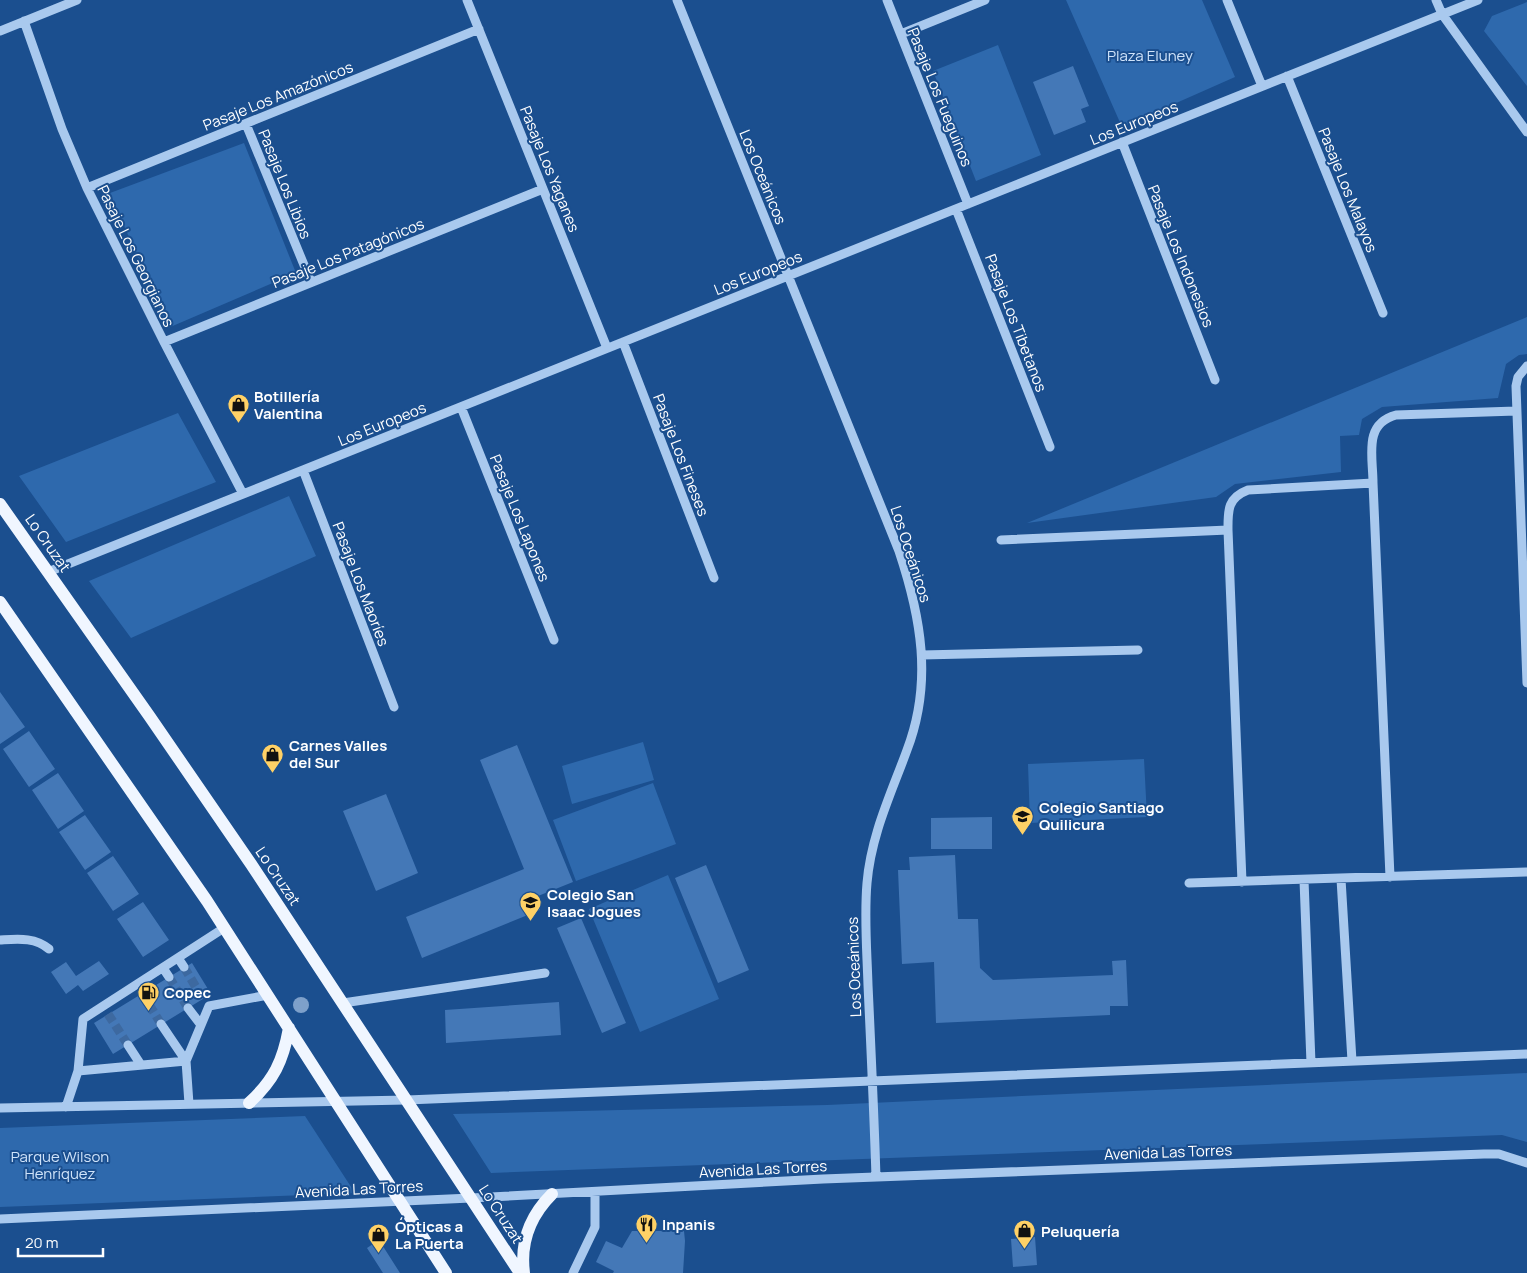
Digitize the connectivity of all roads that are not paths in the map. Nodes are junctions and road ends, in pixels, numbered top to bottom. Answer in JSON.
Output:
{"nodes":[{"id":1,"x":77,"y":0,"type":"edge"},
{"id":2,"x":467,"y":0,"type":"edge"},
{"id":3,"x":677,"y":0,"type":"edge"},
{"id":4,"x":887,"y":0,"type":"edge"},
{"id":5,"x":985,"y":0,"type":"edge"},
{"id":6,"x":1227,"y":0,"type":"edge"},
{"id":7,"x":1436,"y":0,"type":"edge"},
{"id":8,"x":1478,"y":0,"type":"edge"},
{"id":9,"x":1442,"y":14,"type":"junction"},
{"id":10,"x":24,"y":22,"type":"junction"},
{"id":11,"x":479,"y":30,"type":"junction"},
{"id":12,"x":0,"y":31,"type":"edge"},
{"id":13,"x":900,"y":34,"type":"junction"},
{"id":14,"x":1287,"y":76,"type":"junction"},
{"id":15,"x":1262,"y":86,"type":"junction"},
{"id":16,"x":246,"y":124,"type":"junction"},
{"id":17,"x":1527,"y":132,"type":"edge"},
{"id":18,"x":1122,"y":142,"type":"junction"},
{"id":19,"x":87,"y":188,"type":"junction"},
{"id":20,"x":543,"y":189,"type":"junction"},
{"id":21,"x":968,"y":204,"type":"junction"},
{"id":22,"x":956,"y":209,"type":"junction"},
{"id":23,"x":788,"y":276,"type":"junction"},
{"id":24,"x":311,"y":282,"type":"junction"},
{"id":25,"x":1383,"y":314,"type":"dead end"},
{"id":26,"x":164,"y":342,"type":"junction"},
{"id":27,"x":623,"y":342,"type":"junction"},
{"id":28,"x":607,"y":348,"type":"junction"},
{"id":29,"x":1527,"y":366,"type":"edge"},
{"id":30,"x":1215,"y":380,"type":"dead end"},
{"id":31,"x":461,"y":407,"type":"junction"},
{"id":32,"x":1516,"y":411,"type":"junction"},
{"id":33,"x":1050,"y":447,"type":"dead end"},
{"id":34,"x":303,"y":470,"type":"junction"},
{"id":35,"x":1373,"y":483,"type":"junction"},
{"id":36,"x":243,"y":494,"type":"junction"},
{"id":37,"x":0,"y":504,"type":"edge"},
{"id":38,"x":1228,"y":530,"type":"junction"},
{"id":39,"x":1001,"y":540,"type":"dead end"},
{"id":40,"x":48,"y":572,"type":"junction"},
{"id":41,"x":714,"y":578,"type":"dead end"},
{"id":42,"x":0,"y":602,"type":"edge"},
{"id":43,"x":1526,"y":634,"type":"edge"},
{"id":44,"x":554,"y":640,"type":"dead end"},
{"id":45,"x":1138,"y":650,"type":"dead end"},
{"id":46,"x":922,"y":655,"type":"junction"},
{"id":47,"x":1527,"y":683,"type":"edge"},
{"id":48,"x":394,"y":707,"type":"dead end"},
{"id":49,"x":1527,"y":872,"type":"edge"},
{"id":50,"x":1390,"y":877,"type":"junction"},
{"id":51,"x":1341,"y":879,"type":"junction"},
{"id":52,"x":1304,"y":880,"type":"junction"},
{"id":53,"x":1242,"y":882,"type":"junction"},
{"id":54,"x":1189,"y":883,"type":"dead end"},
{"id":55,"x":224,"y":928,"type":"junction"},
{"id":56,"x":0,"y":940,"type":"edge"},
{"id":57,"x":49,"y":949,"type":"dead end"},
{"id":58,"x":178,"y":958,"type":"junction"},
{"id":59,"x":184,"y":967,"type":"tunnel mouth"},
{"id":60,"x":163,"y":968,"type":"junction"},
{"id":61,"x":545,"y":973,"type":"dead end"},
{"id":62,"x":169,"y":977,"type":"tunnel mouth"},
{"id":63,"x":136,"y":985,"type":"junction"},
{"id":64,"x":142,"y":994,"type":"tunnel mouth"},
{"id":65,"x":268,"y":995,"type":"junction"},
{"id":66,"x":343,"y":1003,"type":"junction"},
{"id":67,"x":188,"y":1008,"type":"tunnel mouth"},
{"id":68,"x":162,"y":1024,"type":"tunnel mouth"},
{"id":69,"x":201,"y":1025,"type":"junction"},
{"id":70,"x":289,"y":1028,"type":"junction"},
{"id":71,"x":128,"y":1045,"type":"tunnel mouth"},
{"id":72,"x":1527,"y":1054,"type":"edge"},
{"id":73,"x":186,"y":1061,"type":"junction"},
{"id":74,"x":1352,"y":1061,"type":"junction"},
{"id":75,"x":1311,"y":1063,"type":"junction"},
{"id":76,"x":141,"y":1065,"type":"junction"},
{"id":77,"x":78,"y":1071,"type":"junction"},
{"id":78,"x":872,"y":1080,"type":"junction"},
{"id":79,"x":407,"y":1100,"type":"junction"},
{"id":80,"x":335,"y":1101,"type":"junction"},
{"id":81,"x":249,"y":1103,"type":"junction"},
{"id":82,"x":189,"y":1104,"type":"junction"},
{"id":83,"x":66,"y":1106,"type":"junction"},
{"id":84,"x":0,"y":1108,"type":"edge"},
{"id":85,"x":1527,"y":1163,"type":"edge"},
{"id":86,"x":876,"y":1177,"type":"junction"},
{"id":87,"x":595,"y":1192,"type":"junction"},
{"id":88,"x":552,"y":1194,"type":"junction"},
{"id":89,"x":471,"y":1198,"type":"junction"},
{"id":90,"x":399,"y":1201,"type":"junction"},
{"id":91,"x":0,"y":1219,"type":"edge"},
{"id":92,"x":446,"y":1273,"type":"edge"},
{"id":93,"x":522,"y":1273,"type":"edge"},
{"id":94,"x":573,"y":1273,"type":"edge"}],
"edges":[{"from":1,"to":10,"type":"street"},
{"from":2,"to":11,"type":"street","name":"Pasaje Los Yaganes"},
{"from":3,"to":23,"type":"street","name":"Los Oceánicos"},
{"from":4,"to":13,"type":"street","name":"Pasaje Los Fueguinos"},
{"from":5,"to":13,"type":"street"},
{"from":6,"to":15,"type":"street"},
{"from":7,"to":9,"type":"street"},
{"from":8,"to":9,"type":"street","name":"Los Europeos"},
{"from":9,"to":14,"type":"street","name":"Los Europeos"},
{"from":9,"to":17,"type":"street"},
{"from":10,"to":12,"type":"street"},
{"from":10,"to":19,"type":"street","name":"Pasaje Los Georgianos"},
{"from":11,"to":16,"type":"street","name":"Pasaje Los Amazónicos"},
{"from":11,"to":20,"type":"street","name":"Pasaje Los Yaganes"},
{"from":13,"to":21,"type":"street","name":"Pasaje Los Fueguinos"},
{"from":14,"to":15,"type":"street","name":"Los Europeos"},
{"from":14,"to":25,"type":"street","name":"Pasaje Los Malayos"},
{"from":15,"to":18,"type":"street","name":"Los Europeos"},
{"from":16,"to":19,"type":"street","name":"Pasaje Los Amazónicos"},
{"from":16,"to":24,"type":"street","name":"Pasaje Los Libios"},
{"from":18,"to":21,"type":"street","name":"Los Europeos"},
{"from":18,"to":30,"type":"street","name":"Pasaje Los Indonesios"},
{"from":19,"to":26,"type":"street","name":"Pasaje Los Georgianos"},
{"from":20,"to":24,"type":"street","name":"Pasaje Los Patagónicos"},
{"from":20,"to":28,"type":"street","name":"Pasaje Los Yaganes"},
{"from":21,"to":22,"type":"street","name":"Los Europeos"},
{"from":22,"to":23,"type":"street","name":"Los Europeos"},
{"from":22,"to":33,"type":"street","name":"Pasaje Los Tibetanos"},
{"from":23,"to":27,"type":"street","name":"Los Europeos"},
{"from":23,"to":46,"type":"street","name":"Los Oceánicos"},
{"from":24,"to":26,"type":"street","name":"Pasaje Los Patagónicos"},
{"from":26,"to":36,"type":"street","name":"Pasaje Los Georgianos"},
{"from":27,"to":28,"type":"street","name":"Los Europeos"},
{"from":27,"to":41,"type":"street","name":"Pasaje Los Fineses"},
{"from":28,"to":31,"type":"street","name":"Los Europeos"},
{"from":29,"to":32,"type":"street"},
{"from":31,"to":34,"type":"street","name":"Los Europeos"},
{"from":31,"to":44,"type":"street","name":"Pasaje Los Lapones"},
{"from":32,"to":35,"type":"street"},
{"from":32,"to":43,"type":"street"},
{"from":34,"to":36,"type":"street","name":"Los Europeos"},
{"from":34,"to":48,"type":"street","name":"Pasaje Los Maoríes"},
{"from":35,"to":38,"type":"street"},
{"from":35,"to":50,"type":"street"},
{"from":36,"to":40,"type":"street","name":"Los Europeos"},
{"from":37,"to":40,"type":"main road","name":"Lo Cruzat"},
{"from":38,"to":39,"type":"street"},
{"from":38,"to":53,"type":"street"},
{"from":40,"to":66,"type":"main road","name":"Lo Cruzat"},
{"from":42,"to":55,"type":"main road"},
{"from":43,"to":47,"type":"street"},
{"from":45,"to":46,"type":"street"},
{"from":46,"to":78,"type":"street","name":"Los Oceánicos"},
{"from":49,"to":50,"type":"street"},
{"from":50,"to":51,"type":"street"},
{"from":51,"to":52,"type":"street"},
{"from":51,"to":74,"type":"street"},
{"from":52,"to":53,"type":"street"},
{"from":52,"to":75,"type":"street"},
{"from":53,"to":54,"type":"street"},
{"from":55,"to":58,"type":"street"},
{"from":55,"to":65,"type":"main road"},
{"from":56,"to":57,"type":"street"},
{"from":58,"to":59,"type":"street"},
{"from":58,"to":60,"type":"street"},
{"from":60,"to":62,"type":"street"},
{"from":60,"to":63,"type":"street"},
{"from":61,"to":66,"type":"street"},
{"from":63,"to":64,"type":"street"},
{"from":63,"to":77,"type":"street"},
{"from":65,"to":69,"type":"street"},
{"from":65,"to":70,"type":"main road"},
{"from":66,"to":79,"type":"main road","name":"Lo Cruzat"},
{"from":67,"to":69,"type":"street"},
{"from":68,"to":73,"type":"street"},
{"from":69,"to":73,"type":"street"},
{"from":70,"to":80,"type":"main road"},
{"from":70,"to":81,"type":"main road"},
{"from":71,"to":76,"type":"street"},
{"from":72,"to":74,"type":"street"},
{"from":73,"to":76,"type":"street"},
{"from":73,"to":82,"type":"street"},
{"from":74,"to":75,"type":"street"},
{"from":75,"to":78,"type":"street"},
{"from":76,"to":77,"type":"street"},
{"from":77,"to":83,"type":"street"},
{"from":78,"to":79,"type":"street"},
{"from":78,"to":86,"type":"street","name":"Los Oceánicos"},
{"from":79,"to":80,"type":"street"},
{"from":79,"to":89,"type":"main road","name":"Lo Cruzat"},
{"from":80,"to":81,"type":"street"},
{"from":80,"to":90,"type":"main road"},
{"from":81,"to":82,"type":"street"},
{"from":82,"to":83,"type":"street"},
{"from":83,"to":84,"type":"street"},
{"from":85,"to":86,"type":"street","name":"Avenida Las Torres"},
{"from":86,"to":87,"type":"street","name":"Avenida Las Torres"},
{"from":87,"to":88,"type":"street","name":"Avenida Las Torres"},
{"from":87,"to":94,"type":"street"},
{"from":88,"to":89,"type":"street","name":"Avenida Las Torres"},
{"from":88,"to":93,"type":"main road"},
{"from":89,"to":90,"type":"street","name":"Avenida Las Torres"},
{"from":89,"to":93,"type":"main road","name":"Lo Cruzat"},
{"from":90,"to":91,"type":"street","name":"Avenida Las Torres"},
{"from":90,"to":92,"type":"main road"}]}
